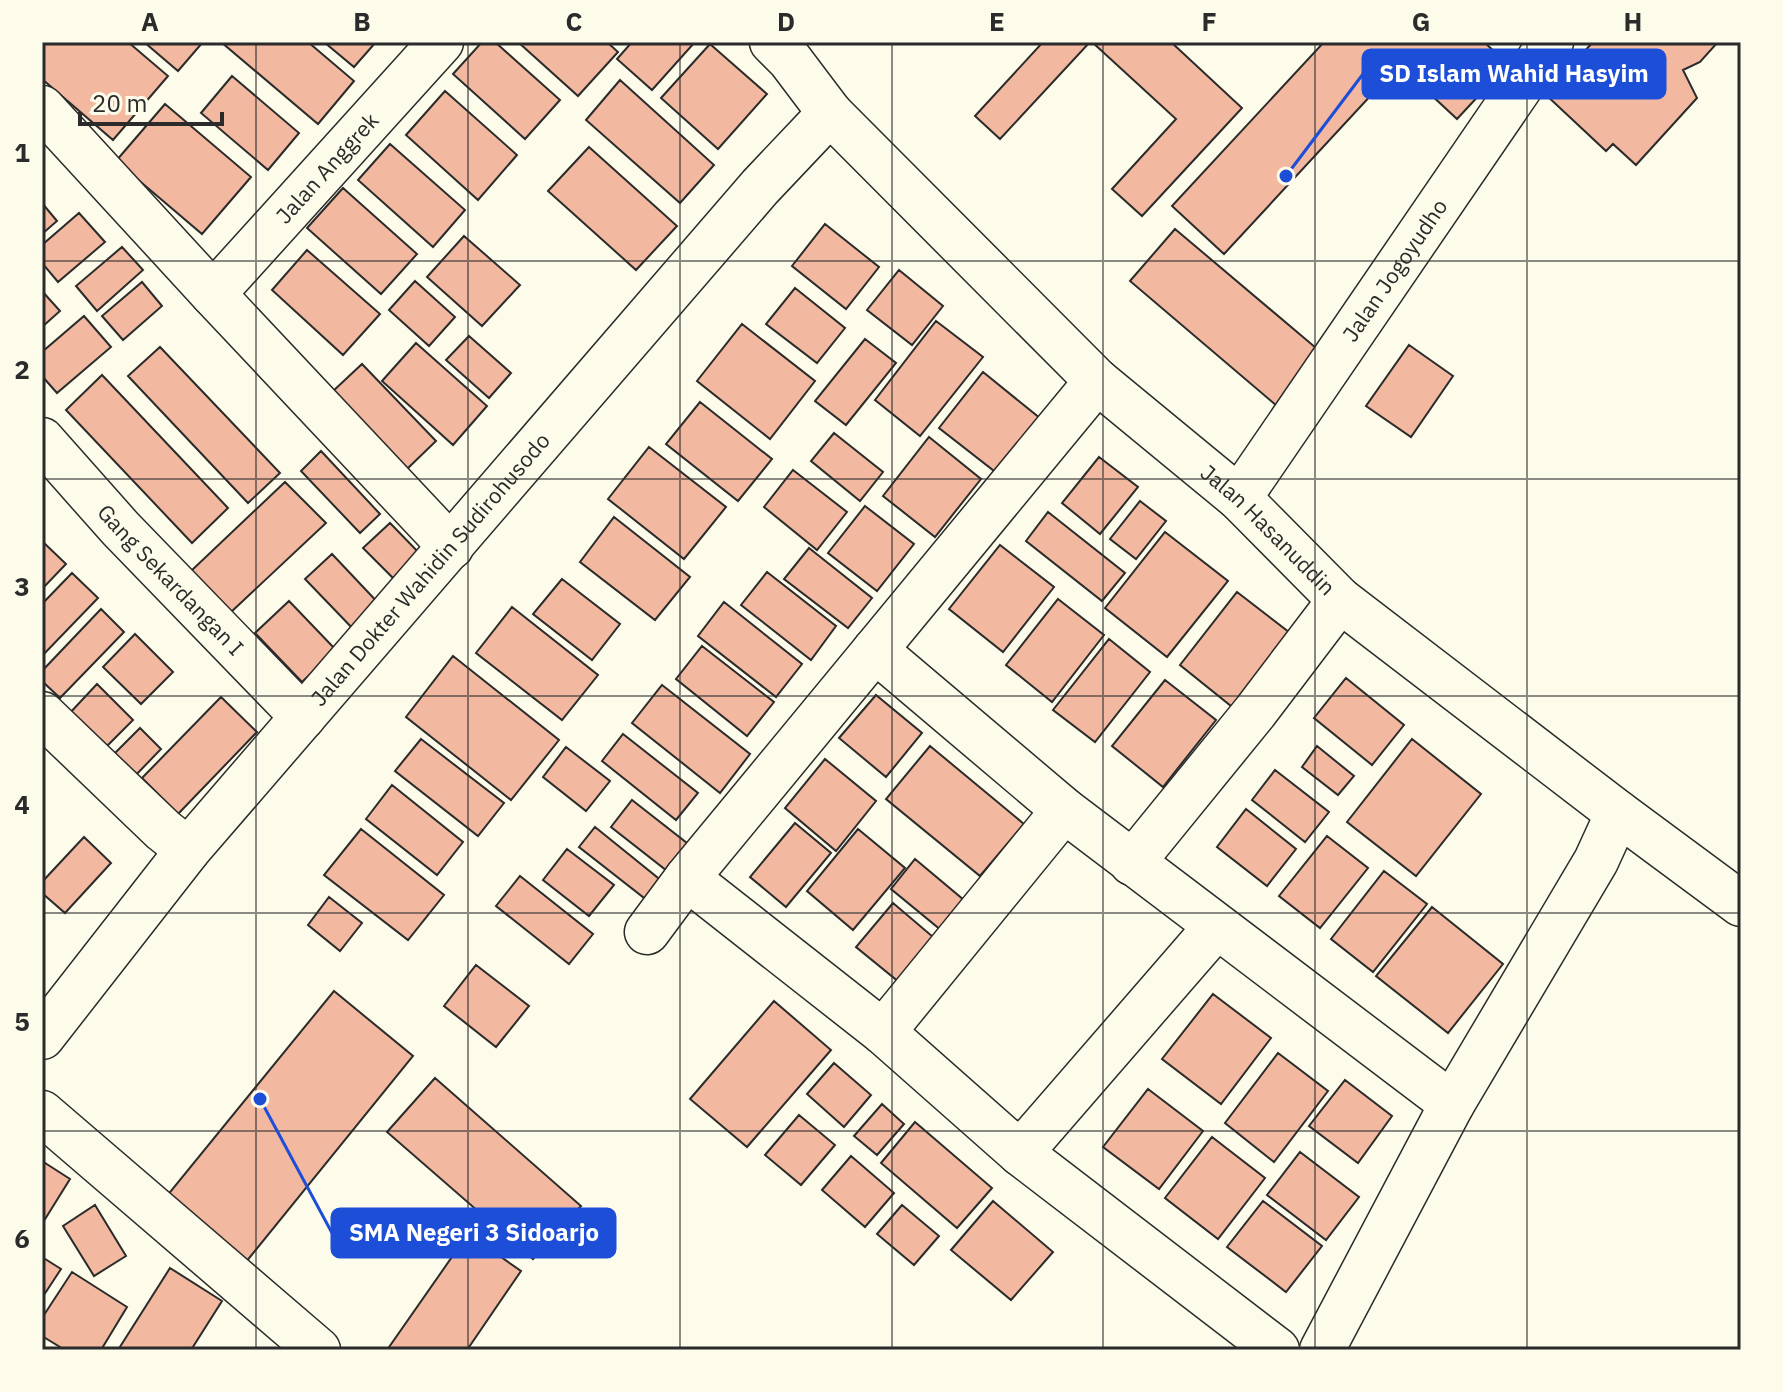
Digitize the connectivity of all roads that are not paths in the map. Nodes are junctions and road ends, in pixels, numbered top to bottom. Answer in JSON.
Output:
{"nodes":[{"id":1,"x":441,"y":42,"type":"edge"},
{"id":2,"x":772,"y":42,"type":"edge"},
{"id":3,"x":1551,"y":42,"type":"edge"},
{"id":4,"x":42,"y":108,"type":"edge"},
{"id":5,"x":830,"y":113,"type":"junction"},
{"id":6,"x":213,"y":294,"type":"junction"},
{"id":7,"x":1097,"y":381,"type":"junction"},
{"id":8,"x":42,"y":440,"type":"edge"},
{"id":9,"x":1239,"y":498,"type":"junction"},
{"id":10,"x":451,"y":547,"type":"junction"},
{"id":11,"x":1340,"y":600,"type":"junction"},
{"id":12,"x":875,"y":650,"type":"junction"},
{"id":13,"x":42,"y":714,"type":"edge"},
{"id":14,"x":303,"y":717,"type":"junction"},
{"id":15,"x":1064,"y":810,"type":"junction"},
{"id":16,"x":1618,"y":813,"type":"junction"},
{"id":17,"x":188,"y":850,"type":"junction"},
{"id":18,"x":1132,"y":863,"type":"junction"},
{"id":19,"x":687,"y":878,"type":"junction"},
{"id":20,"x":1741,"y":904,"type":"edge"},
{"id":21,"x":1216,"y":927,"type":"junction"},
{"id":22,"x":647,"y":932,"type":"dead end"},
{"id":23,"x":883,"y":1032,"type":"junction"},
{"id":24,"x":42,"y":1037,"type":"edge"},
{"id":25,"x":1452,"y":1104,"type":"junction"},
{"id":26,"x":42,"y":1113,"type":"edge"},
{"id":27,"x":1020,"y":1153,"type":"junction"},
{"id":28,"x":318,"y":1350,"type":"edge"},
{"id":29,"x":1277,"y":1350,"type":"edge"},
{"id":30,"x":1322,"y":1350,"type":"edge"}],
"edges":[{"from":1,"to":6,"type":"street","name":"Jalan Anggrek"},
{"from":2,"to":5,"type":"street","name":"Jalan Hasanuddin"},
{"from":3,"to":9,"type":"street","name":"Jalan Jogoyudho"},
{"from":4,"to":6,"type":"street"},
{"from":5,"to":7,"type":"street","name":"Jalan Hasanuddin"},
{"from":5,"to":10,"type":"street","name":"Jalan Dokter Wahidin Sudirohusodo"},
{"from":6,"to":10,"type":"street"},
{"from":7,"to":9,"type":"street","name":"Jalan Hasanuddin"},
{"from":7,"to":12,"type":"street"},
{"from":8,"to":14,"type":"street","name":"Gang Sekardangan I"},
{"from":9,"to":11,"type":"street","name":"Jalan Hasanuddin"},
{"from":10,"to":14,"type":"street","name":"Jalan Dokter Wahidin Sudirohusodo"},
{"from":11,"to":16,"type":"street","name":"Jalan Hasanuddin"},
{"from":11,"to":18,"type":"street"},
{"from":12,"to":15,"type":"street"},
{"from":12,"to":19,"type":"street"},
{"from":13,"to":17,"type":"street"},
{"from":14,"to":17,"type":"street","name":"Jalan Dokter Wahidin Sudirohusodo"},
{"from":15,"to":18,"type":"street"},
{"from":15,"to":23,"type":"street"},
{"from":16,"to":20,"type":"street","name":"Jalan Hasanuddin"},
{"from":16,"to":25,"type":"street"},
{"from":17,"to":24,"type":"street","name":"Jalan Dokter Wahidin Sudirohusodo"},
{"from":18,"to":21,"type":"street"},
{"from":19,"to":22,"type":"street"},
{"from":19,"to":23,"type":"street"},
{"from":21,"to":25,"type":"street"},
{"from":21,"to":27,"type":"street"},
{"from":23,"to":27,"type":"street"},
{"from":25,"to":30,"type":"street"},
{"from":26,"to":28,"type":"street"},
{"from":27,"to":29,"type":"street"}]}
